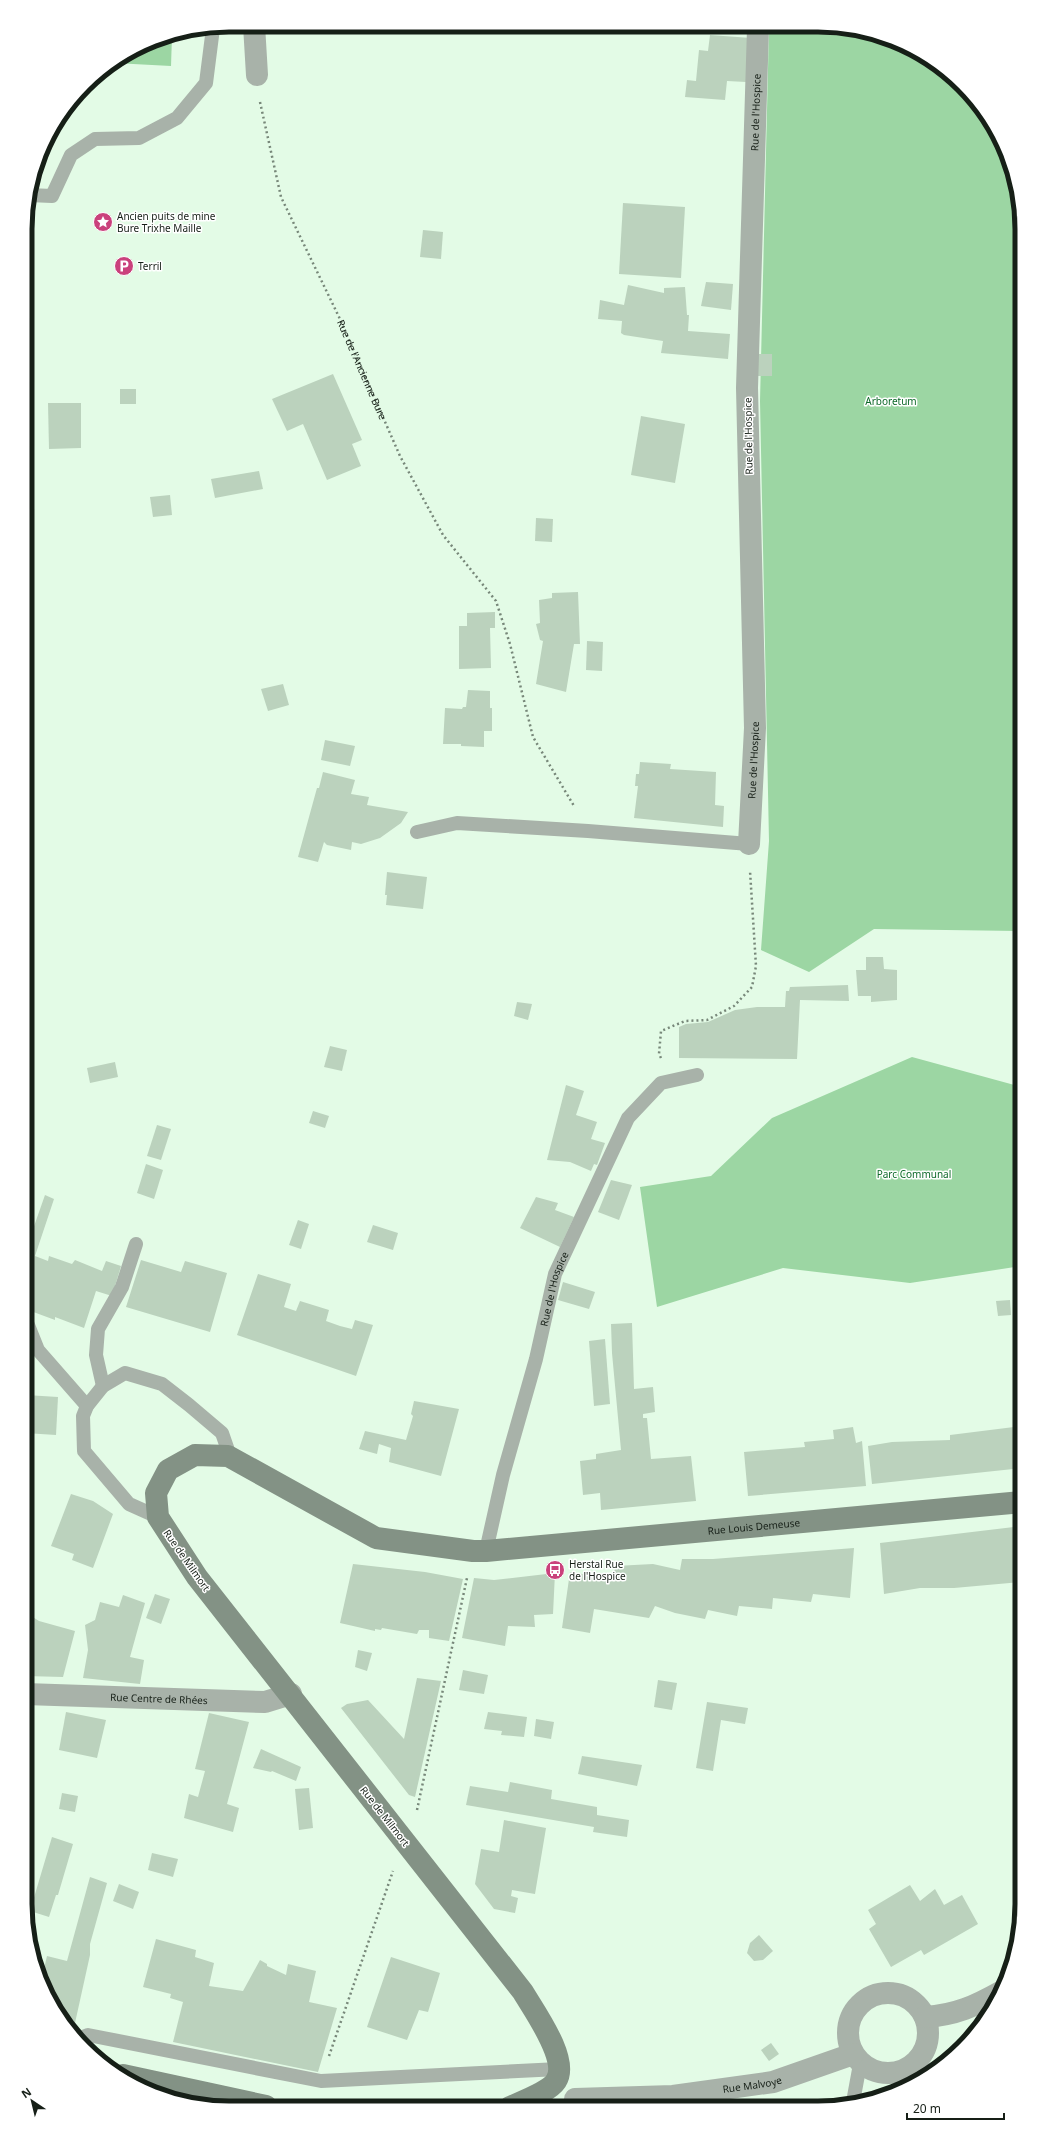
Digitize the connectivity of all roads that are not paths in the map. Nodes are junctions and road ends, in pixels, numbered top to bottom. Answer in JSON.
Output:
{"nodes":[{"id":1,"x":254,"y":32,"type":"edge"},
{"id":2,"x":758,"y":32,"type":"edge"},
{"id":3,"x":212,"y":33,"type":"edge"},
{"id":4,"x":257,"y":75,"type":"road end"},
{"id":5,"x":35,"y":195,"type":"edge"},
{"id":6,"x":417,"y":832,"type":"dead end"},
{"id":7,"x":748,"y":844,"type":"joint"},
{"id":8,"x":697,"y":1076,"type":"dead end"},
{"id":9,"x":136,"y":1244,"type":"dead end"},
{"id":10,"x":32,"y":1335,"type":"edge"},
{"id":11,"x":103,"y":1386,"type":"junction"},
{"id":12,"x":87,"y":1406,"type":"junction"},
{"id":13,"x":231,"y":1459,"type":"junction"},
{"id":14,"x":1015,"y":1503,"type":"edge"},
{"id":15,"x":158,"y":1518,"type":"junction"},
{"id":16,"x":480,"y":1551,"type":"junction"},
{"id":17,"x":32,"y":1694,"type":"edge"},
{"id":18,"x":291,"y":1694,"type":"junction"},
{"id":19,"x":992,"y":1996,"type":"edge"},
{"id":20,"x":925,"y":2017,"type":"junction"},
{"id":21,"x":84,"y":2037,"type":"edge"},
{"id":22,"x":857,"y":2059,"type":"junction"},
{"id":23,"x":559,"y":2069,"type":"junction"},
{"id":24,"x":918,"y":2072,"type":"edge"},
{"id":25,"x":136,"y":2078,"type":"edge"},
{"id":26,"x":853,"y":2098,"type":"edge"},
{"id":27,"x":576,"y":2099,"type":"dead end"},
{"id":28,"x":243,"y":2101,"type":"edge"},
{"id":29,"x":523,"y":2101,"type":"edge"}],
"edges":[{"from":1,"to":4,"type":"street"},
{"from":2,"to":7,"type":"street","name":"Rue de l'Hospice"},
{"from":3,"to":5,"type":"lane"},
{"from":6,"to":7,"type":"lane"},
{"from":8,"to":16,"type":"lane","name":"Rue de l'Hospice"},
{"from":9,"to":11,"type":"lane"},
{"from":10,"to":12,"type":"lane"},
{"from":11,"to":12,"type":"lane"},
{"from":11,"to":13,"type":"lane"},
{"from":12,"to":15,"type":"lane"},
{"from":13,"to":15,"type":"street","name":"Rue de Milmort"},
{"from":13,"to":16,"type":"street","name":"Rue de Milmort"},
{"from":14,"to":16,"type":"street","name":"Rue Louis Demeuse"},
{"from":15,"to":18,"type":"street","name":"Rue de Milmort"},
{"from":17,"to":18,"type":"street","name":"Rue Centre de Rhées"},
{"from":18,"to":23,"type":"street","name":"Rue de Milmort"},
{"from":19,"to":20,"type":"street"},
{"from":20,"to":22,"type":"street"},
{"from":20,"to":24,"type":"street"},
{"from":21,"to":23,"type":"lane"},
{"from":22,"to":24,"type":"street"},
{"from":22,"to":26,"type":"lane"},
{"from":22,"to":27,"type":"street","name":"Rue Malvoye"},
{"from":23,"to":29,"type":"street"},
{"from":25,"to":28,"type":"street"}]}
